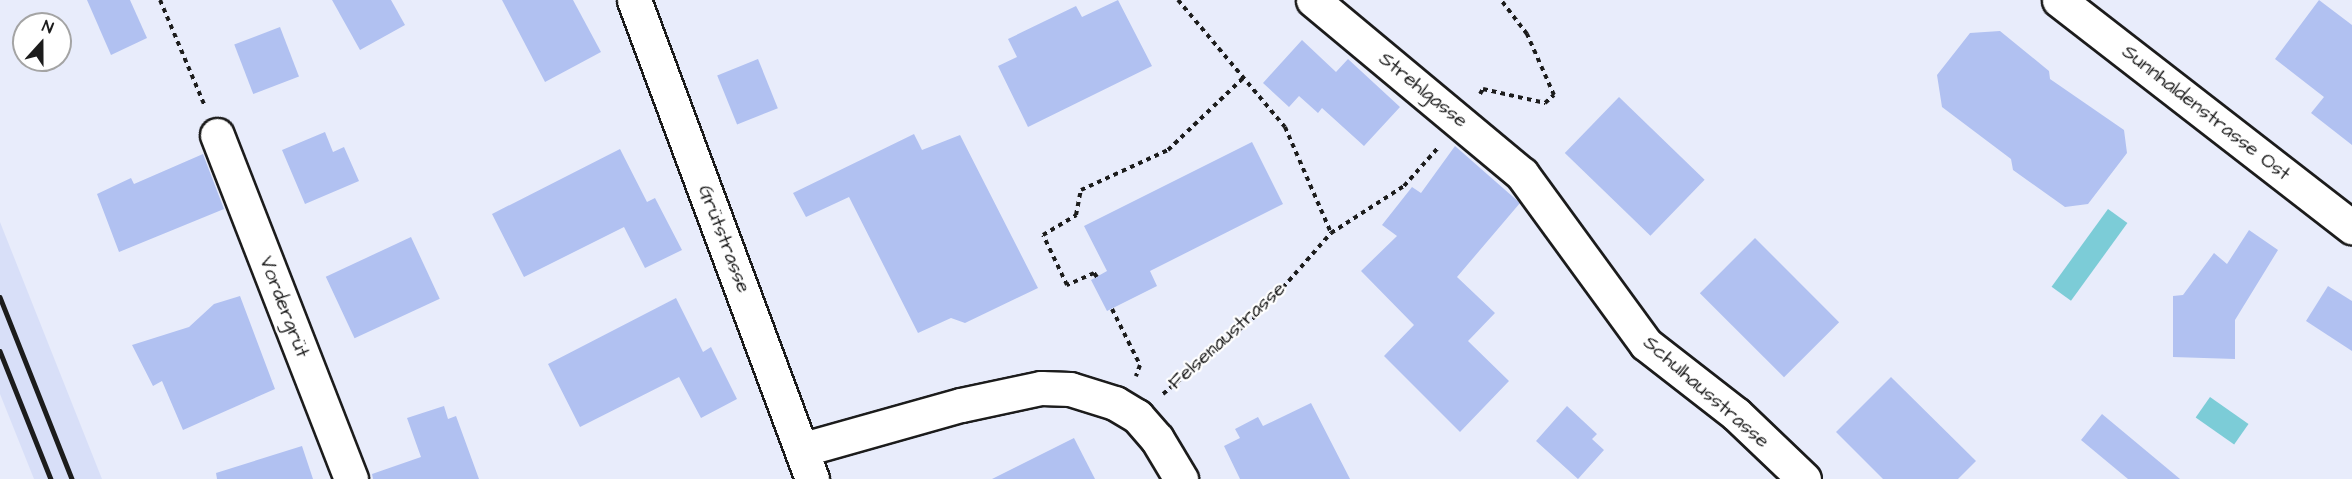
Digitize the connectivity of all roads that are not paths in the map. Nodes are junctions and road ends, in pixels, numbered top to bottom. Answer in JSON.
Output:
{"nodes":[{"id":1,"x":634,"y":0,"type":"edge"},
{"id":2,"x":1313,"y":0,"type":"edge"},
{"id":3,"x":2059,"y":0,"type":"edge"},
{"id":4,"x":217,"y":135,"type":"road end"},
{"id":5,"x":1530,"y":182,"type":"joint"},
{"id":6,"x":2352,"y":227,"type":"edge"},
{"id":7,"x":808,"y":464,"type":"edge"},
{"id":8,"x":351,"y":479,"type":"edge"},
{"id":9,"x":1181,"y":479,"type":"edge"},
{"id":10,"x":1804,"y":479,"type":"edge"}],
"edges":[{"from":1,"to":7,"type":"street","name":"Grütstrasse"},
{"from":2,"to":5,"type":"street","name":"Strehlgasse"},
{"from":3,"to":6,"type":"street","name":"Sunnhaldenstrasse Ost"},
{"from":4,"to":8,"type":"street","name":"Vordergrüt"},
{"from":5,"to":10,"type":"street","name":"Schulhausstrasse"},
{"from":7,"to":9,"type":"street"}]}
